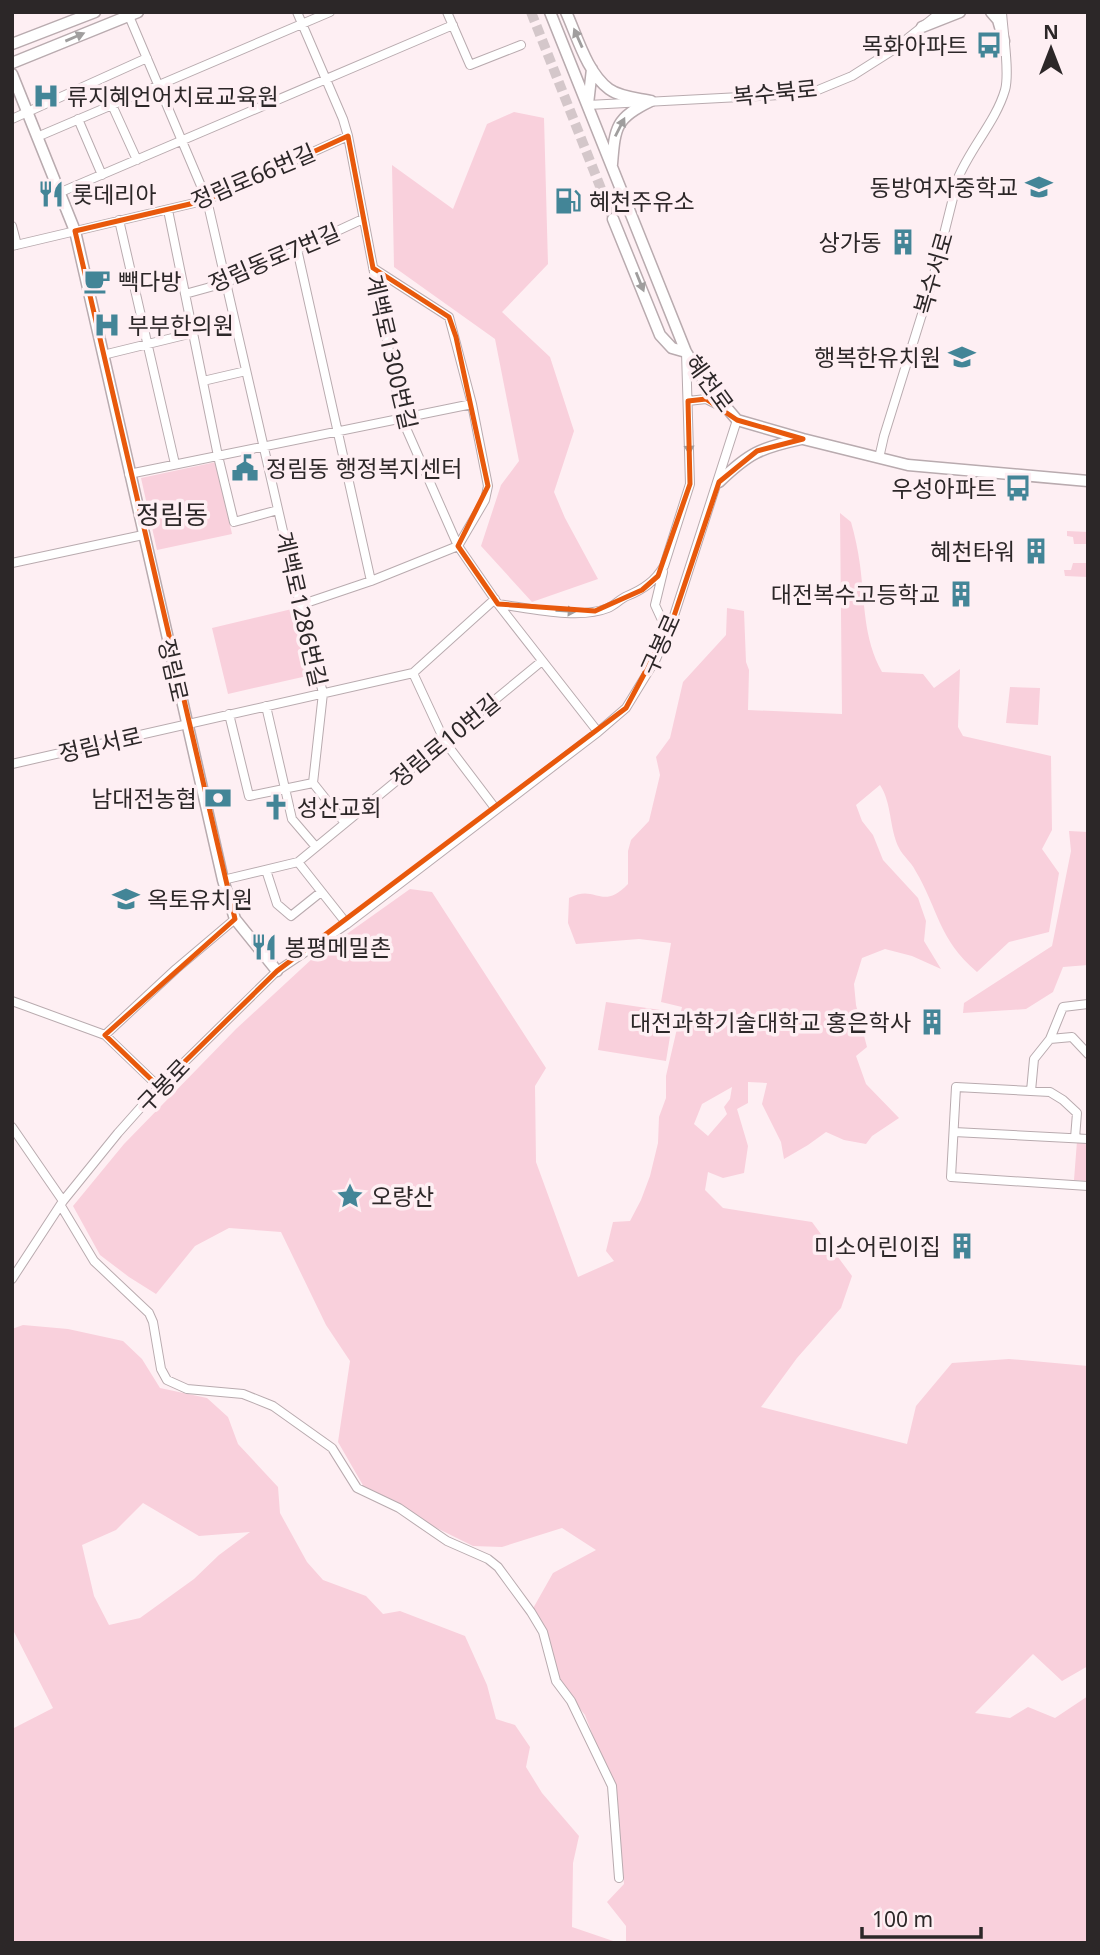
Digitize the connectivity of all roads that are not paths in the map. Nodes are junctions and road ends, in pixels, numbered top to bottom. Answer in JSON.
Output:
{"nodes":[{"id":1,"x":95,"y":12,"type":"edge"},
{"id":2,"x":297,"y":12,"type":"edge"},
{"id":3,"x":330,"y":12,"type":"edge"},
{"id":4,"x":447,"y":12,"type":"edge"},
{"id":5,"x":550,"y":12,"type":"edge"},
{"id":6,"x":566,"y":12,"type":"edge"},
{"id":7,"x":941,"y":12,"type":"edge"},
{"id":8,"x":960,"y":12,"type":"edge"},
{"id":9,"x":991,"y":12,"type":"edge"},
{"id":10,"x":1002,"y":12,"type":"edge"},
{"id":11,"x":133,"y":14,"type":"edge"},
{"id":12,"x":302,"y":24,"type":"junction"},
{"id":13,"x":453,"y":25,"type":"junction"},
{"id":14,"x":922,"y":27,"type":"junction"},
{"id":15,"x":1004,"y":41,"type":"junction"},
{"id":16,"x":12,"y":44,"type":"edge"},
{"id":17,"x":522,"y":46,"type":"dead end"},
{"id":18,"x":147,"y":58,"type":"junction"},
{"id":19,"x":12,"y":63,"type":"edge"},
{"id":20,"x":592,"y":69,"type":"junction"},
{"id":21,"x":12,"y":74,"type":"edge"},
{"id":22,"x":326,"y":80,"type":"junction"},
{"id":23,"x":158,"y":85,"type":"junction"},
{"id":24,"x":651,"y":101,"type":"junction"},
{"id":25,"x":112,"y":105,"type":"junction"},
{"id":26,"x":588,"y":105,"type":"junction"},
{"id":27,"x":27,"y":113,"type":"junction"},
{"id":28,"x":12,"y":119,"type":"edge"},
{"id":29,"x":78,"y":119,"type":"junction"},
{"id":30,"x":348,"y":136,"type":"junction"},
{"id":31,"x":37,"y":137,"type":"junction"},
{"id":32,"x":182,"y":141,"type":"junction"},
{"id":33,"x":137,"y":160,"type":"junction"},
{"id":34,"x":612,"y":167,"type":"junction"},
{"id":35,"x":102,"y":175,"type":"junction"},
{"id":36,"x":61,"y":192,"type":"junction"},
{"id":37,"x":207,"y":200,"type":"junction"},
{"id":38,"x":168,"y":210,"type":"junction"},
{"id":39,"x":363,"y":219,"type":"junction"},
{"id":40,"x":613,"y":219,"type":"tunnel mouth"},
{"id":41,"x":119,"y":220,"type":"junction"},
{"id":42,"x":12,"y":226,"type":"edge"},
{"id":43,"x":75,"y":231,"type":"junction"},
{"id":44,"x":15,"y":245,"type":"edge"},
{"id":45,"x":298,"y":249,"type":"junction"},
{"id":46,"x":373,"y":268,"type":"junction"},
{"id":47,"x":225,"y":283,"type":"junction"},
{"id":48,"x":185,"y":294,"type":"junction"},
{"id":49,"x":193,"y":333,"type":"junction"},
{"id":50,"x":148,"y":344,"type":"junction"},
{"id":51,"x":686,"y":352,"type":"junction"},
{"id":52,"x":103,"y":355,"type":"junction"},
{"id":53,"x":246,"y":371,"type":"junction"},
{"id":54,"x":203,"y":381,"type":"junction"},
{"id":55,"x":688,"y":401,"type":"junction"},
{"id":56,"x":472,"y":404,"type":"junction"},
{"id":57,"x":733,"y":415,"type":"junction"},
{"id":58,"x":402,"y":419,"type":"junction"},
{"id":59,"x":337,"y":432,"type":"junction"},
{"id":60,"x":803,"y":439,"type":"junction"},
{"id":61,"x":263,"y":447,"type":"junction"},
{"id":62,"x":218,"y":456,"type":"junction"},
{"id":63,"x":879,"y":458,"type":"junction"},
{"id":64,"x":175,"y":464,"type":"junction"},
{"id":65,"x":129,"y":474,"type":"junction"},
{"id":66,"x":1088,"y":481,"type":"edge"},
{"id":67,"x":719,"y":482,"type":"junction"},
{"id":68,"x":278,"y":510,"type":"junction"},
{"id":69,"x":234,"y":522,"type":"joint"},
{"id":70,"x":143,"y":535,"type":"junction"},
{"id":71,"x":458,"y":546,"type":"junction"},
{"id":72,"x":12,"y":563,"type":"edge"},
{"id":73,"x":664,"y":565,"type":"junction"},
{"id":74,"x":371,"y":581,"type":"junction"},
{"id":75,"x":496,"y":602,"type":"junction"},
{"id":76,"x":300,"y":605,"type":"junction"},
{"id":77,"x":671,"y":622,"type":"junction"},
{"id":78,"x":542,"y":661,"type":"junction"},
{"id":79,"x":413,"y":673,"type":"junction"},
{"id":80,"x":323,"y":693,"type":"junction"},
{"id":81,"x":266,"y":706,"type":"junction"},
{"id":82,"x":229,"y":714,"type":"junction"},
{"id":83,"x":187,"y":724,"type":"junction"},
{"id":84,"x":598,"y":732,"type":"junction"},
{"id":85,"x":445,"y":742,"type":"junction"},
{"id":86,"x":12,"y":764,"type":"edge"},
{"id":87,"x":313,"y":783,"type":"junction"},
{"id":88,"x":285,"y":789,"type":"junction"},
{"id":89,"x":495,"y":808,"type":"junction"},
{"id":90,"x":344,"y":822,"type":"junction"},
{"id":91,"x":316,"y":847,"type":"junction"},
{"id":92,"x":298,"y":862,"type":"junction"},
{"id":93,"x":266,"y":870,"type":"junction"},
{"id":94,"x":223,"y":880,"type":"junction"},
{"id":95,"x":321,"y":892,"type":"junction"},
{"id":96,"x":235,"y":919,"type":"junction"},
{"id":97,"x":347,"y":924,"type":"junction"},
{"id":98,"x":277,"y":971,"type":"junction"},
{"id":99,"x":12,"y":1001,"type":"edge"},
{"id":100,"x":1088,"y":1004,"type":"edge"},
{"id":101,"x":105,"y":1035,"type":"junction"},
{"id":102,"x":1050,"y":1039,"type":"junction"},
{"id":103,"x":1088,"y":1054,"type":"edge"},
{"id":104,"x":159,"y":1087,"type":"junction"},
{"id":105,"x":1031,"y":1091,"type":"junction"},
{"id":106,"x":12,"y":1127,"type":"edge"},
{"id":107,"x":954,"y":1132,"type":"junction"},
{"id":108,"x":1075,"y":1138,"type":"junction"},
{"id":109,"x":1088,"y":1139,"type":"edge"},
{"id":110,"x":1088,"y":1186,"type":"edge"},
{"id":111,"x":62,"y":1203,"type":"junction"},
{"id":112,"x":12,"y":1279,"type":"edge"},
{"id":113,"x":619,"y":1878,"type":"dead end"}],
"edges":[{"from":1,"to":16,"type":"main road"},
{"from":2,"to":12,"type":"street","name":"계백로1300번길"},
{"from":3,"to":12,"type":"street"},
{"from":4,"to":13,"type":"street"},
{"from":5,"to":26,"type":"main road","name":"혜천로"},
{"from":20,"to":6,"type":"main road","one_way":true},
{"from":7,"to":14,"type":"street","name":"복수북로"},
{"from":8,"to":14,"type":"main road"},
{"from":9,"to":15,"type":"main road"},
{"from":10,"to":15,"type":"street","name":"복수서로"},
{"from":11,"to":18,"type":"street","name":"계백로1286번길"},
{"from":19,"to":11,"type":"main road","one_way":true},
{"from":12,"to":22,"type":"street","name":"계백로1300번길"},
{"from":12,"to":23,"type":"street"},
{"from":13,"to":17,"type":"street"},
{"from":13,"to":22,"type":"street"},
{"from":14,"to":24,"type":"street","name":"복수북로"},
{"from":15,"to":63,"type":"street","name":"복수서로"},
{"from":18,"to":23,"type":"street","name":"계백로1286번길"},
{"from":18,"to":27,"type":"street"},
{"from":20,"to":24,"type":"main road"},
{"from":20,"to":26,"type":"main road"},
{"from":21,"to":27,"type":"main road","name":"정림로"},
{"from":22,"to":30,"type":"street","name":"계백로1300번길"},
{"from":22,"to":32,"type":"street"},
{"from":23,"to":25,"type":"street"},
{"from":23,"to":32,"type":"street","name":"계백로1286번길"},
{"from":24,"to":26,"type":"street","name":"복수북로"},
{"from":34,"to":24,"type":"main road","one_way":true},
{"from":25,"to":29,"type":"street"},
{"from":25,"to":33,"type":"street"},
{"from":26,"to":34,"type":"main road","name":"혜천로"},
{"from":27,"to":28,"type":"street"},
{"from":27,"to":31,"type":"main road","name":"정림로"},
{"from":29,"to":31,"type":"street"},
{"from":29,"to":35,"type":"street"},
{"from":30,"to":37,"type":"street","name":"정림로66번길"},
{"from":30,"to":39,"type":"street","name":"계백로1300번길"},
{"from":31,"to":36,"type":"main road","name":"정림로"},
{"from":32,"to":33,"type":"street"},
{"from":32,"to":37,"type":"street","name":"계백로1286번길"},
{"from":33,"to":35,"type":"street"},
{"from":34,"to":51,"type":"main road","name":"혜천로"},
{"from":35,"to":36,"type":"street"},
{"from":36,"to":43,"type":"main road","name":"정림로"},
{"from":37,"to":38,"type":"street","name":"정림로66번길"},
{"from":37,"to":47,"type":"street","name":"계백로1286번길"},
{"from":38,"to":41,"type":"street","name":"정림로66번길"},
{"from":38,"to":48,"type":"street","name":"정림동로7번길"},
{"from":39,"to":45,"type":"street","name":"정림동로7번길"},
{"from":39,"to":46,"type":"street","name":"계백로1300번길"},
{"from":40,"to":51,"type":"main road","one_way":true},
{"from":41,"to":43,"type":"street","name":"정림로66번길"},
{"from":41,"to":50,"type":"street"},
{"from":42,"to":44,"type":"street"},
{"from":43,"to":44,"type":"street","name":"정림로66번길"},
{"from":43,"to":52,"type":"main road","name":"정림로"},
{"from":45,"to":47,"type":"street","name":"정림동로7번길"},
{"from":45,"to":59,"type":"street"},
{"from":46,"to":56,"type":"street"},
{"from":46,"to":58,"type":"street","name":"계백로1300번길"},
{"from":47,"to":48,"type":"street","name":"정림동로7번길"},
{"from":47,"to":53,"type":"street","name":"계백로1286번길"},
{"from":48,"to":49,"type":"street","name":"정림동로7번길"},
{"from":49,"to":50,"type":"street"},
{"from":49,"to":54,"type":"street","name":"정림동로7번길"},
{"from":50,"to":52,"type":"street"},
{"from":50,"to":64,"type":"street"},
{"from":51,"to":55,"type":"street"},
{"from":51,"to":57,"type":"main road","name":"혜천로"},
{"from":52,"to":65,"type":"main road","name":"정림로"},
{"from":53,"to":54,"type":"street"},
{"from":53,"to":61,"type":"street","name":"계백로1286번길"},
{"from":54,"to":62,"type":"street","name":"정림동로7번길"},
{"from":55,"to":57,"type":"street"},
{"from":55,"to":73,"type":"street","one_way":true},
{"from":56,"to":58,"type":"street"},
{"from":56,"to":71,"type":"street"},
{"from":57,"to":60,"type":"main road","name":"혜천로"},
{"from":57,"to":67,"type":"street","name":"구봉로"},
{"from":58,"to":59,"type":"street"},
{"from":58,"to":71,"type":"street","name":"계백로1300번길"},
{"from":59,"to":61,"type":"street"},
{"from":59,"to":74,"type":"street"},
{"from":60,"to":63,"type":"main road","name":"혜천로"},
{"from":60,"to":67,"type":"main road"},
{"from":61,"to":62,"type":"street"},
{"from":61,"to":68,"type":"street","name":"계백로1286번길"},
{"from":62,"to":64,"type":"street"},
{"from":62,"to":69,"type":"street","name":"정림동로7번길"},
{"from":63,"to":66,"type":"main road","name":"혜천로"},
{"from":64,"to":65,"type":"street"},
{"from":65,"to":70,"type":"main road","name":"정림로"},
{"from":67,"to":77,"type":"street","name":"구봉로"},
{"from":68,"to":69,"type":"street","name":"계백로1286번길"},
{"from":68,"to":76,"type":"street","name":"계백로1286번길"},
{"from":70,"to":72,"type":"street"},
{"from":70,"to":83,"type":"main road","name":"정림로"},
{"from":71,"to":74,"type":"street"},
{"from":71,"to":75,"type":"street","name":"계백로1300번길"},
{"from":75,"to":73,"type":"street","one_way":true},
{"from":73,"to":77,"type":"street"},
{"from":74,"to":76,"type":"street"},
{"from":75,"to":78,"type":"street","name":"계백로1300번길"},
{"from":75,"to":79,"type":"street"},
{"from":76,"to":80,"type":"street","name":"계백로1286번길"},
{"from":77,"to":84,"type":"street","name":"구봉로"},
{"from":78,"to":84,"type":"street","name":"계백로1300번길"},
{"from":78,"to":85,"type":"street","name":"정림로10번길"},
{"from":79,"to":80,"type":"street","name":"정림서로"},
{"from":79,"to":85,"type":"street"},
{"from":80,"to":81,"type":"street","name":"정림서로"},
{"from":80,"to":87,"type":"street","name":"계백로1286번길"},
{"from":81,"to":82,"type":"street","name":"정림서로"},
{"from":81,"to":88,"type":"street"},
{"from":82,"to":83,"type":"street","name":"정림서로"},
{"from":82,"to":88,"type":"street"},
{"from":83,"to":86,"type":"street","name":"정림서로"},
{"from":83,"to":94,"type":"main road","name":"정림로"},
{"from":84,"to":89,"type":"street","name":"구봉로"},
{"from":85,"to":89,"type":"street"},
{"from":85,"to":90,"type":"street","name":"정림로10번길"},
{"from":87,"to":88,"type":"street"},
{"from":87,"to":90,"type":"street"},
{"from":88,"to":91,"type":"street"},
{"from":89,"to":97,"type":"street","name":"구봉로"},
{"from":90,"to":91,"type":"street","name":"정림로10번길"},
{"from":91,"to":92,"type":"street","name":"정림로10번길"},
{"from":92,"to":93,"type":"street","name":"정림로10번길"},
{"from":92,"to":95,"type":"street"},
{"from":93,"to":94,"type":"street","name":"정림로10번길"},
{"from":93,"to":95,"type":"street"},
{"from":94,"to":96,"type":"main road","name":"정림로"},
{"from":95,"to":97,"type":"street"},
{"from":96,"to":98,"type":"main road","name":"정림로"},
{"from":96,"to":101,"type":"street"},
{"from":97,"to":98,"type":"street","name":"구봉로"},
{"from":98,"to":104,"type":"street","name":"구봉로"},
{"from":99,"to":101,"type":"street"},
{"from":100,"to":102,"type":"street"},
{"from":101,"to":104,"type":"street"},
{"from":102,"to":103,"type":"street"},
{"from":102,"to":105,"type":"street"},
{"from":104,"to":111,"type":"street","name":"구봉로"},
{"from":105,"to":107,"type":"street"},
{"from":105,"to":108,"type":"street"},
{"from":106,"to":111,"type":"street"},
{"from":107,"to":108,"type":"street"},
{"from":107,"to":110,"type":"street"},
{"from":108,"to":109,"type":"street"},
{"from":111,"to":112,"type":"street","name":"구봉로"},
{"from":111,"to":113,"type":"street"}]}
